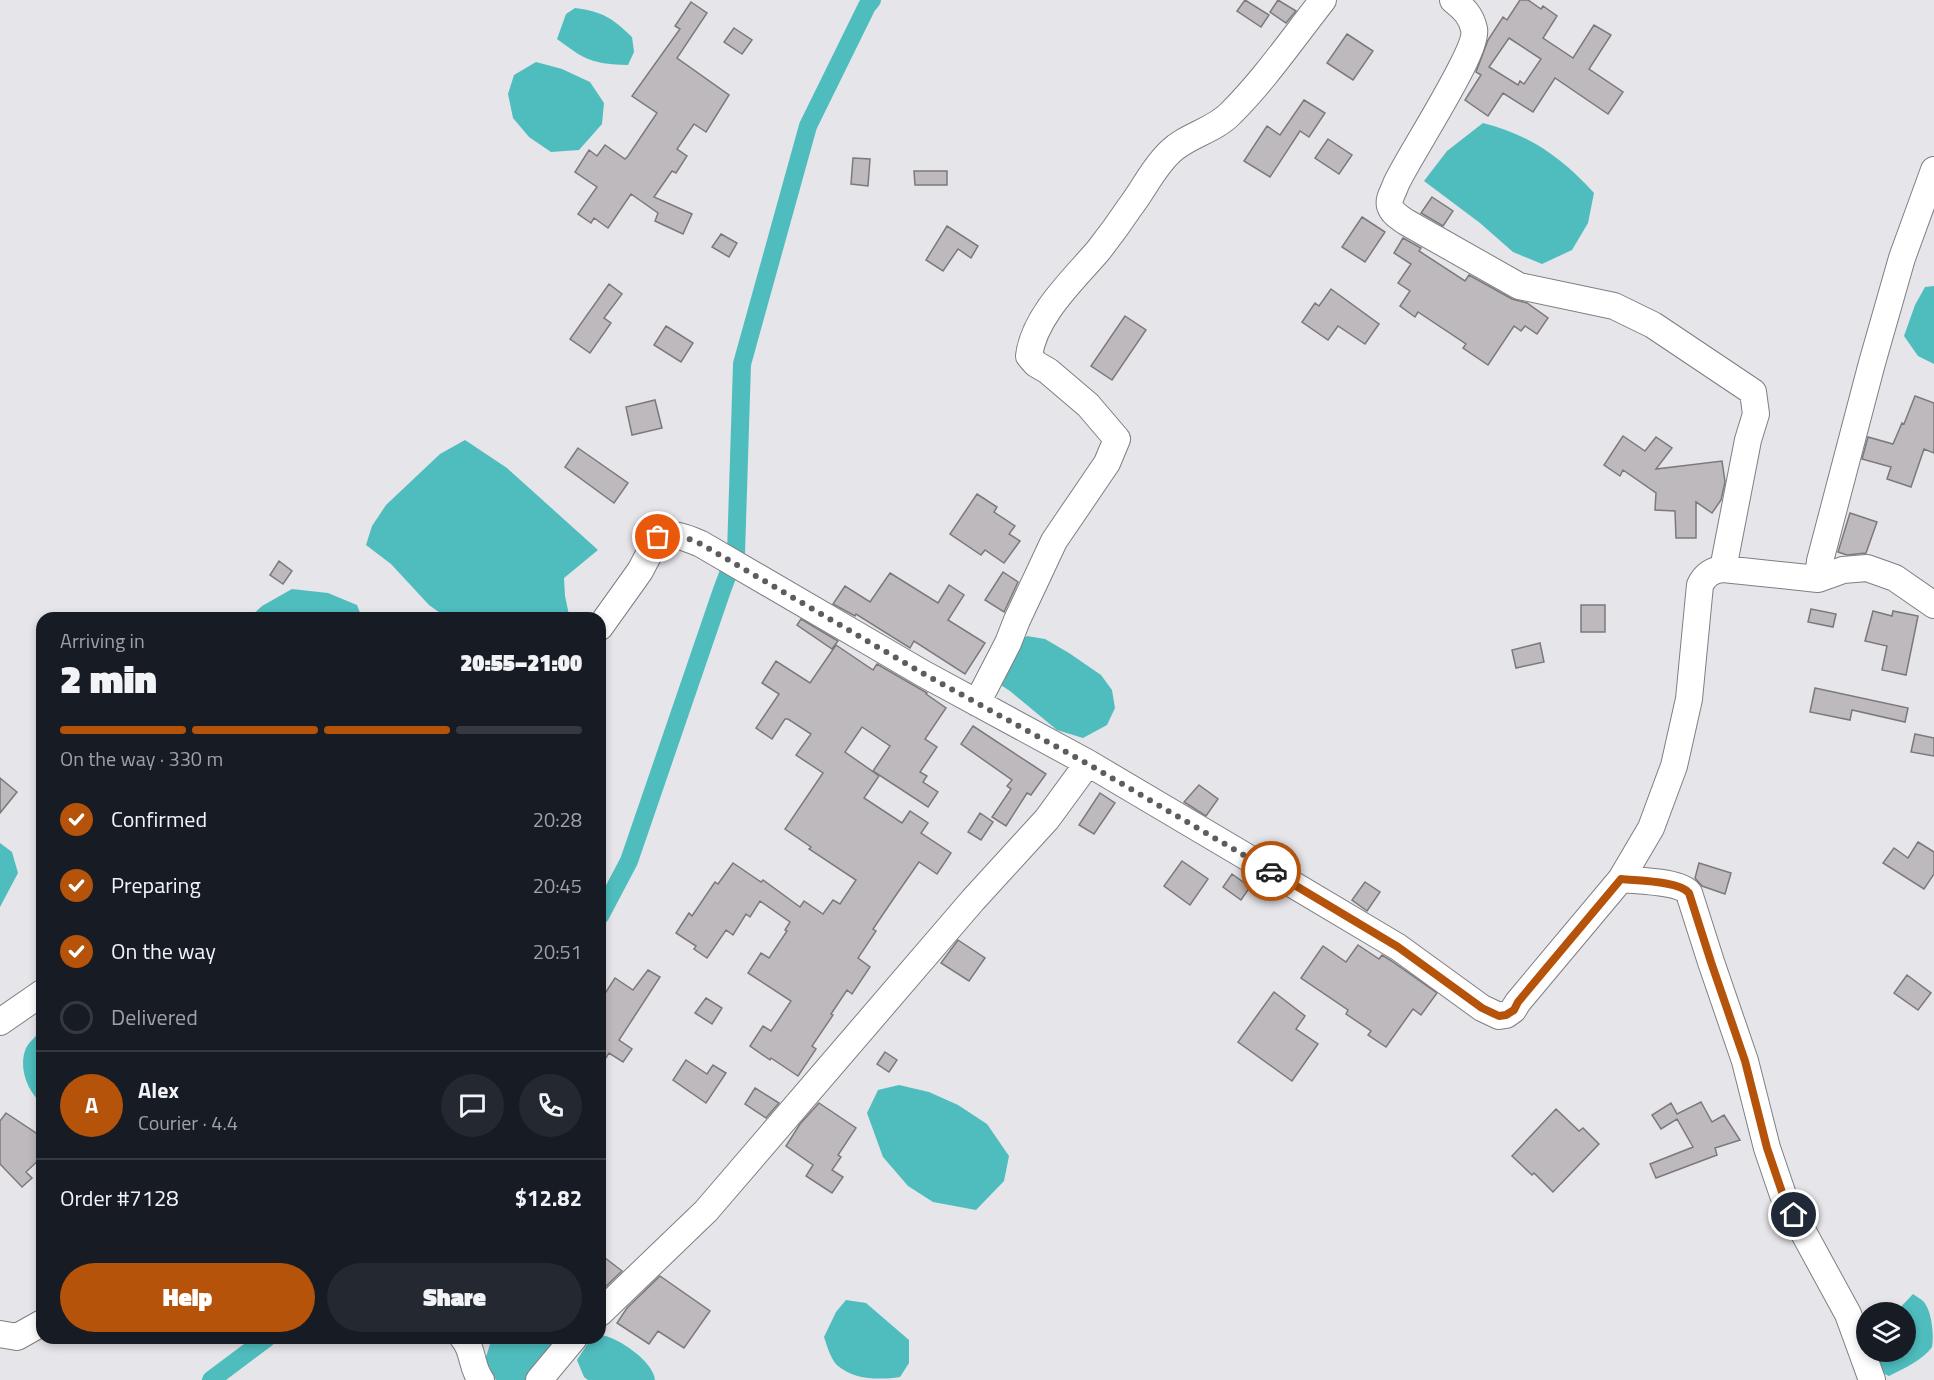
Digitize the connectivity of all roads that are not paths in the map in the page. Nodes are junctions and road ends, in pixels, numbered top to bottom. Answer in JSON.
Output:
{"nodes":[{"id":1,"x":1323,"y":0,"type":"edge"},
{"id":2,"x":1453,"y":0,"type":"edge"},
{"id":3,"x":1934,"y":170,"type":"edge"},
{"id":4,"x":1723,"y":569,"type":"junction"},
{"id":5,"x":1818,"y":579,"type":"junction"},
{"id":6,"x":1934,"y":605,"type":"edge"},
{"id":7,"x":606,"y":619,"type":"edge"},
{"id":8,"x":977,"y":703,"type":"junction"},
{"id":9,"x":1088,"y":764,"type":"junction"},
{"id":10,"x":1621,"y":879,"type":"junction"},
{"id":11,"x":36,"y":997,"type":"edge"},
{"id":12,"x":0,"y":1022,"type":"edge"},
{"id":13,"x":606,"y":1307,"type":"edge"},
{"id":14,"x":36,"y":1326,"type":"edge"},
{"id":15,"x":0,"y":1334,"type":"edge"},
{"id":16,"x":468,"y":1344,"type":"edge"},
{"id":17,"x":569,"y":1344,"type":"edge"},
{"id":18,"x":481,"y":1380,"type":"edge"},
{"id":19,"x":539,"y":1380,"type":"edge"},
{"id":20,"x":1872,"y":1380,"type":"edge"}],
"edges":[{"from":1,"to":8,"type":"street"},
{"from":2,"to":4,"type":"street"},
{"from":3,"to":5,"type":"street"},
{"from":4,"to":5,"type":"street"},
{"from":4,"to":10,"type":"street"},
{"from":5,"to":6,"type":"street"},
{"from":7,"to":8,"type":"street"},
{"from":8,"to":9,"type":"street"},
{"from":9,"to":10,"type":"street"},
{"from":9,"to":13,"type":"street"},
{"from":10,"to":20,"type":"street"},
{"from":11,"to":12,"type":"street"},
{"from":14,"to":15,"type":"street"},
{"from":16,"to":18,"type":"street"},
{"from":17,"to":19,"type":"street"}]}
